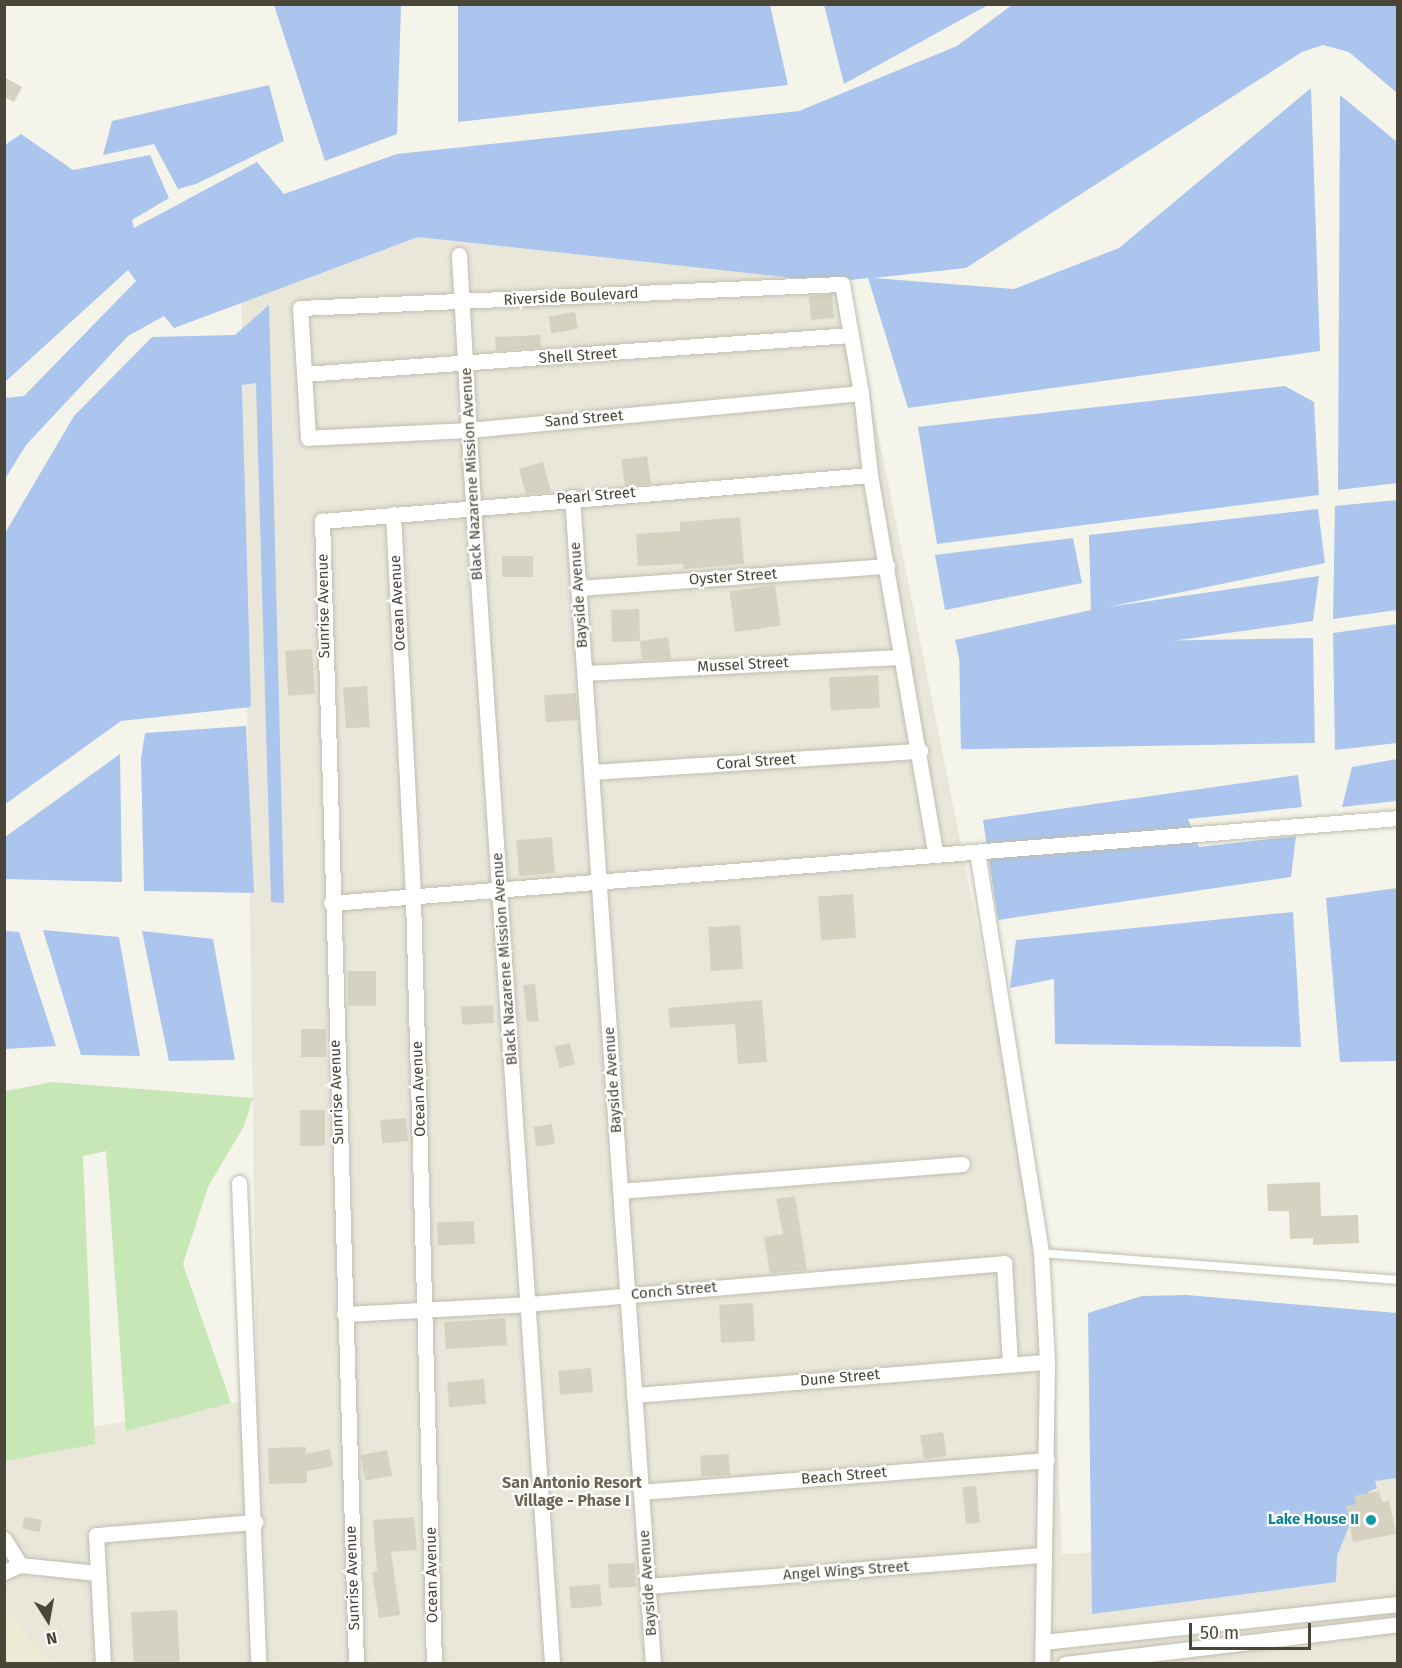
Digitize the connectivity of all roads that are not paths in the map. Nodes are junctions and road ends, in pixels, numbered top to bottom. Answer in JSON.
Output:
{"nodes":[{"id":1,"x":459,"y":255,"type":"dead end"},
{"id":2,"x":462,"y":302,"type":"junction"},
{"id":3,"x":851,"y":335,"type":"junction"},
{"id":4,"x":465,"y":364,"type":"junction"},
{"id":5,"x":304,"y":374,"type":"junction"},
{"id":6,"x":861,"y":393,"type":"junction"},
{"id":7,"x":468,"y":430,"type":"junction"},
{"id":8,"x":870,"y":475,"type":"junction"},
{"id":9,"x":572,"y":497,"type":"junction"},
{"id":10,"x":473,"y":507,"type":"junction"},
{"id":11,"x":393,"y":514,"type":"junction"},
{"id":12,"x":322,"y":521,"type":"joint"},
{"id":13,"x":887,"y":566,"type":"junction"},
{"id":14,"x":579,"y":588,"type":"junction"},
{"id":15,"x":902,"y":657,"type":"junction"},
{"id":16,"x":585,"y":674,"type":"junction"},
{"id":17,"x":920,"y":751,"type":"junction"},
{"id":18,"x":592,"y":772,"type":"junction"},
{"id":19,"x":1398,"y":818,"type":"edge"},
{"id":20,"x":935,"y":852,"type":"junction"},
{"id":21,"x":977,"y":852,"type":"junction"},
{"id":22,"x":599,"y":881,"type":"junction"},
{"id":23,"x":501,"y":891,"type":"junction"},
{"id":24,"x":413,"y":898,"type":"junction"},
{"id":25,"x":331,"y":903,"type":"junction"},
{"id":26,"x":962,"y":1164,"type":"dead end"},
{"id":27,"x":239,"y":1184,"type":"dead end"},
{"id":28,"x":620,"y":1191,"type":"junction"},
{"id":29,"x":1041,"y":1253,"type":"junction"},
{"id":30,"x":1398,"y":1280,"type":"edge"},
{"id":31,"x":627,"y":1295,"type":"junction"},
{"id":32,"x":528,"y":1304,"type":"junction"},
{"id":33,"x":427,"y":1311,"type":"junction"},
{"id":34,"x":344,"y":1314,"type":"junction"},
{"id":35,"x":1047,"y":1362,"type":"junction"},
{"id":36,"x":1010,"y":1364,"type":"junction"},
{"id":37,"x":634,"y":1395,"type":"junction"},
{"id":38,"x":1047,"y":1460,"type":"junction"},
{"id":39,"x":641,"y":1492,"type":"junction"},
{"id":40,"x":255,"y":1522,"type":"junction"},
{"id":41,"x":4,"y":1539,"type":"edge"},
{"id":42,"x":1044,"y":1556,"type":"junction"},
{"id":43,"x":20,"y":1565,"type":"junction"},
{"id":44,"x":4,"y":1572,"type":"edge"},
{"id":45,"x":97,"y":1573,"type":"junction"},
{"id":46,"x":648,"y":1586,"type":"junction"},
{"id":47,"x":1398,"y":1604,"type":"edge"},
{"id":48,"x":1398,"y":1624,"type":"edge"},
{"id":49,"x":1043,"y":1642,"type":"junction"},
{"id":50,"x":103,"y":1664,"type":"edge"},
{"id":51,"x":258,"y":1664,"type":"edge"},
{"id":52,"x":356,"y":1664,"type":"edge"},
{"id":53,"x":434,"y":1664,"type":"edge"},
{"id":54,"x":552,"y":1664,"type":"edge"},
{"id":55,"x":653,"y":1664,"type":"edge"},
{"id":56,"x":1042,"y":1664,"type":"edge"},
{"id":57,"x":1065,"y":1664,"type":"edge"}],
"edges":[{"from":1,"to":2,"type":"street","name":"Black Nazarene Mission Avenue"},
{"from":2,"to":3,"type":"street","name":"Riverside Boulevard"},
{"from":2,"to":4,"type":"street","name":"Black Nazarene Mission Avenue"},
{"from":2,"to":5,"type":"street","name":"Riverside Boulevard"},
{"from":3,"to":4,"type":"street","name":"Shell Street"},
{"from":3,"to":6,"type":"street"},
{"from":4,"to":5,"type":"street","name":"Shell Street"},
{"from":4,"to":7,"type":"street","name":"Black Nazarene Mission Avenue"},
{"from":5,"to":7,"type":"street","name":"Sand Street"},
{"from":6,"to":7,"type":"street","name":"Sand Street"},
{"from":6,"to":8,"type":"street"},
{"from":7,"to":10,"type":"street","name":"Black Nazarene Mission Avenue"},
{"from":8,"to":9,"type":"street","name":"Pearl Street"},
{"from":8,"to":13,"type":"street"},
{"from":9,"to":10,"type":"street","name":"Pearl Street"},
{"from":9,"to":14,"type":"street","name":"Bayside Avenue"},
{"from":10,"to":11,"type":"street","name":"Pearl Street"},
{"from":10,"to":23,"type":"street","name":"Black Nazarene Mission Avenue"},
{"from":11,"to":12,"type":"street","name":"Pearl Street"},
{"from":11,"to":24,"type":"street","name":"Ocean Avenue"},
{"from":12,"to":25,"type":"street","name":"Sunrise Avenue"},
{"from":13,"to":14,"type":"street","name":"Oyster Street"},
{"from":13,"to":15,"type":"street"},
{"from":14,"to":16,"type":"street","name":"Bayside Avenue"},
{"from":15,"to":16,"type":"street","name":"Mussel Street"},
{"from":15,"to":17,"type":"street"},
{"from":16,"to":18,"type":"street","name":"Bayside Avenue"},
{"from":17,"to":18,"type":"street","name":"Coral Street"},
{"from":17,"to":20,"type":"street"},
{"from":18,"to":22,"type":"street","name":"Bayside Avenue"},
{"from":19,"to":21,"type":"street"},
{"from":20,"to":21,"type":"street"},
{"from":20,"to":22,"type":"street"},
{"from":21,"to":29,"type":"street"},
{"from":22,"to":23,"type":"street"},
{"from":22,"to":28,"type":"street","name":"Bayside Avenue"},
{"from":23,"to":24,"type":"street"},
{"from":23,"to":32,"type":"street","name":"Black Nazarene Mission Avenue"},
{"from":24,"to":25,"type":"street"},
{"from":24,"to":33,"type":"street","name":"Ocean Avenue"},
{"from":25,"to":34,"type":"street","name":"Sunrise Avenue"},
{"from":26,"to":28,"type":"street"},
{"from":27,"to":40,"type":"street"},
{"from":28,"to":31,"type":"street","name":"Bayside Avenue"},
{"from":29,"to":30,"type":"lane"},
{"from":29,"to":35,"type":"street"},
{"from":31,"to":32,"type":"street","name":"Conch Street"},
{"from":31,"to":36,"type":"street","name":"Conch Street"},
{"from":31,"to":37,"type":"street","name":"Bayside Avenue"},
{"from":32,"to":33,"type":"street","name":"Conch Street"},
{"from":32,"to":54,"type":"street","name":"Black Nazarene Mission Avenue"},
{"from":33,"to":34,"type":"street","name":"Conch Street"},
{"from":33,"to":53,"type":"street","name":"Ocean Avenue"},
{"from":34,"to":52,"type":"street","name":"Sunrise Avenue"},
{"from":35,"to":36,"type":"street","name":"Dune Street"},
{"from":35,"to":38,"type":"street"},
{"from":36,"to":37,"type":"street","name":"Dune Street"},
{"from":37,"to":39,"type":"street","name":"Bayside Avenue"},
{"from":38,"to":39,"type":"street","name":"Beach Street"},
{"from":38,"to":42,"type":"street"},
{"from":39,"to":46,"type":"street","name":"Bayside Avenue"},
{"from":40,"to":45,"type":"street"},
{"from":40,"to":51,"type":"street"},
{"from":41,"to":43,"type":"street"},
{"from":42,"to":46,"type":"street","name":"Angel Wings Street"},
{"from":42,"to":49,"type":"street"},
{"from":43,"to":44,"type":"street"},
{"from":43,"to":45,"type":"street"},
{"from":45,"to":50,"type":"street"},
{"from":46,"to":55,"type":"street","name":"Bayside Avenue"},
{"from":47,"to":49,"type":"street"},
{"from":48,"to":57,"type":"street"},
{"from":49,"to":56,"type":"street"}]}
